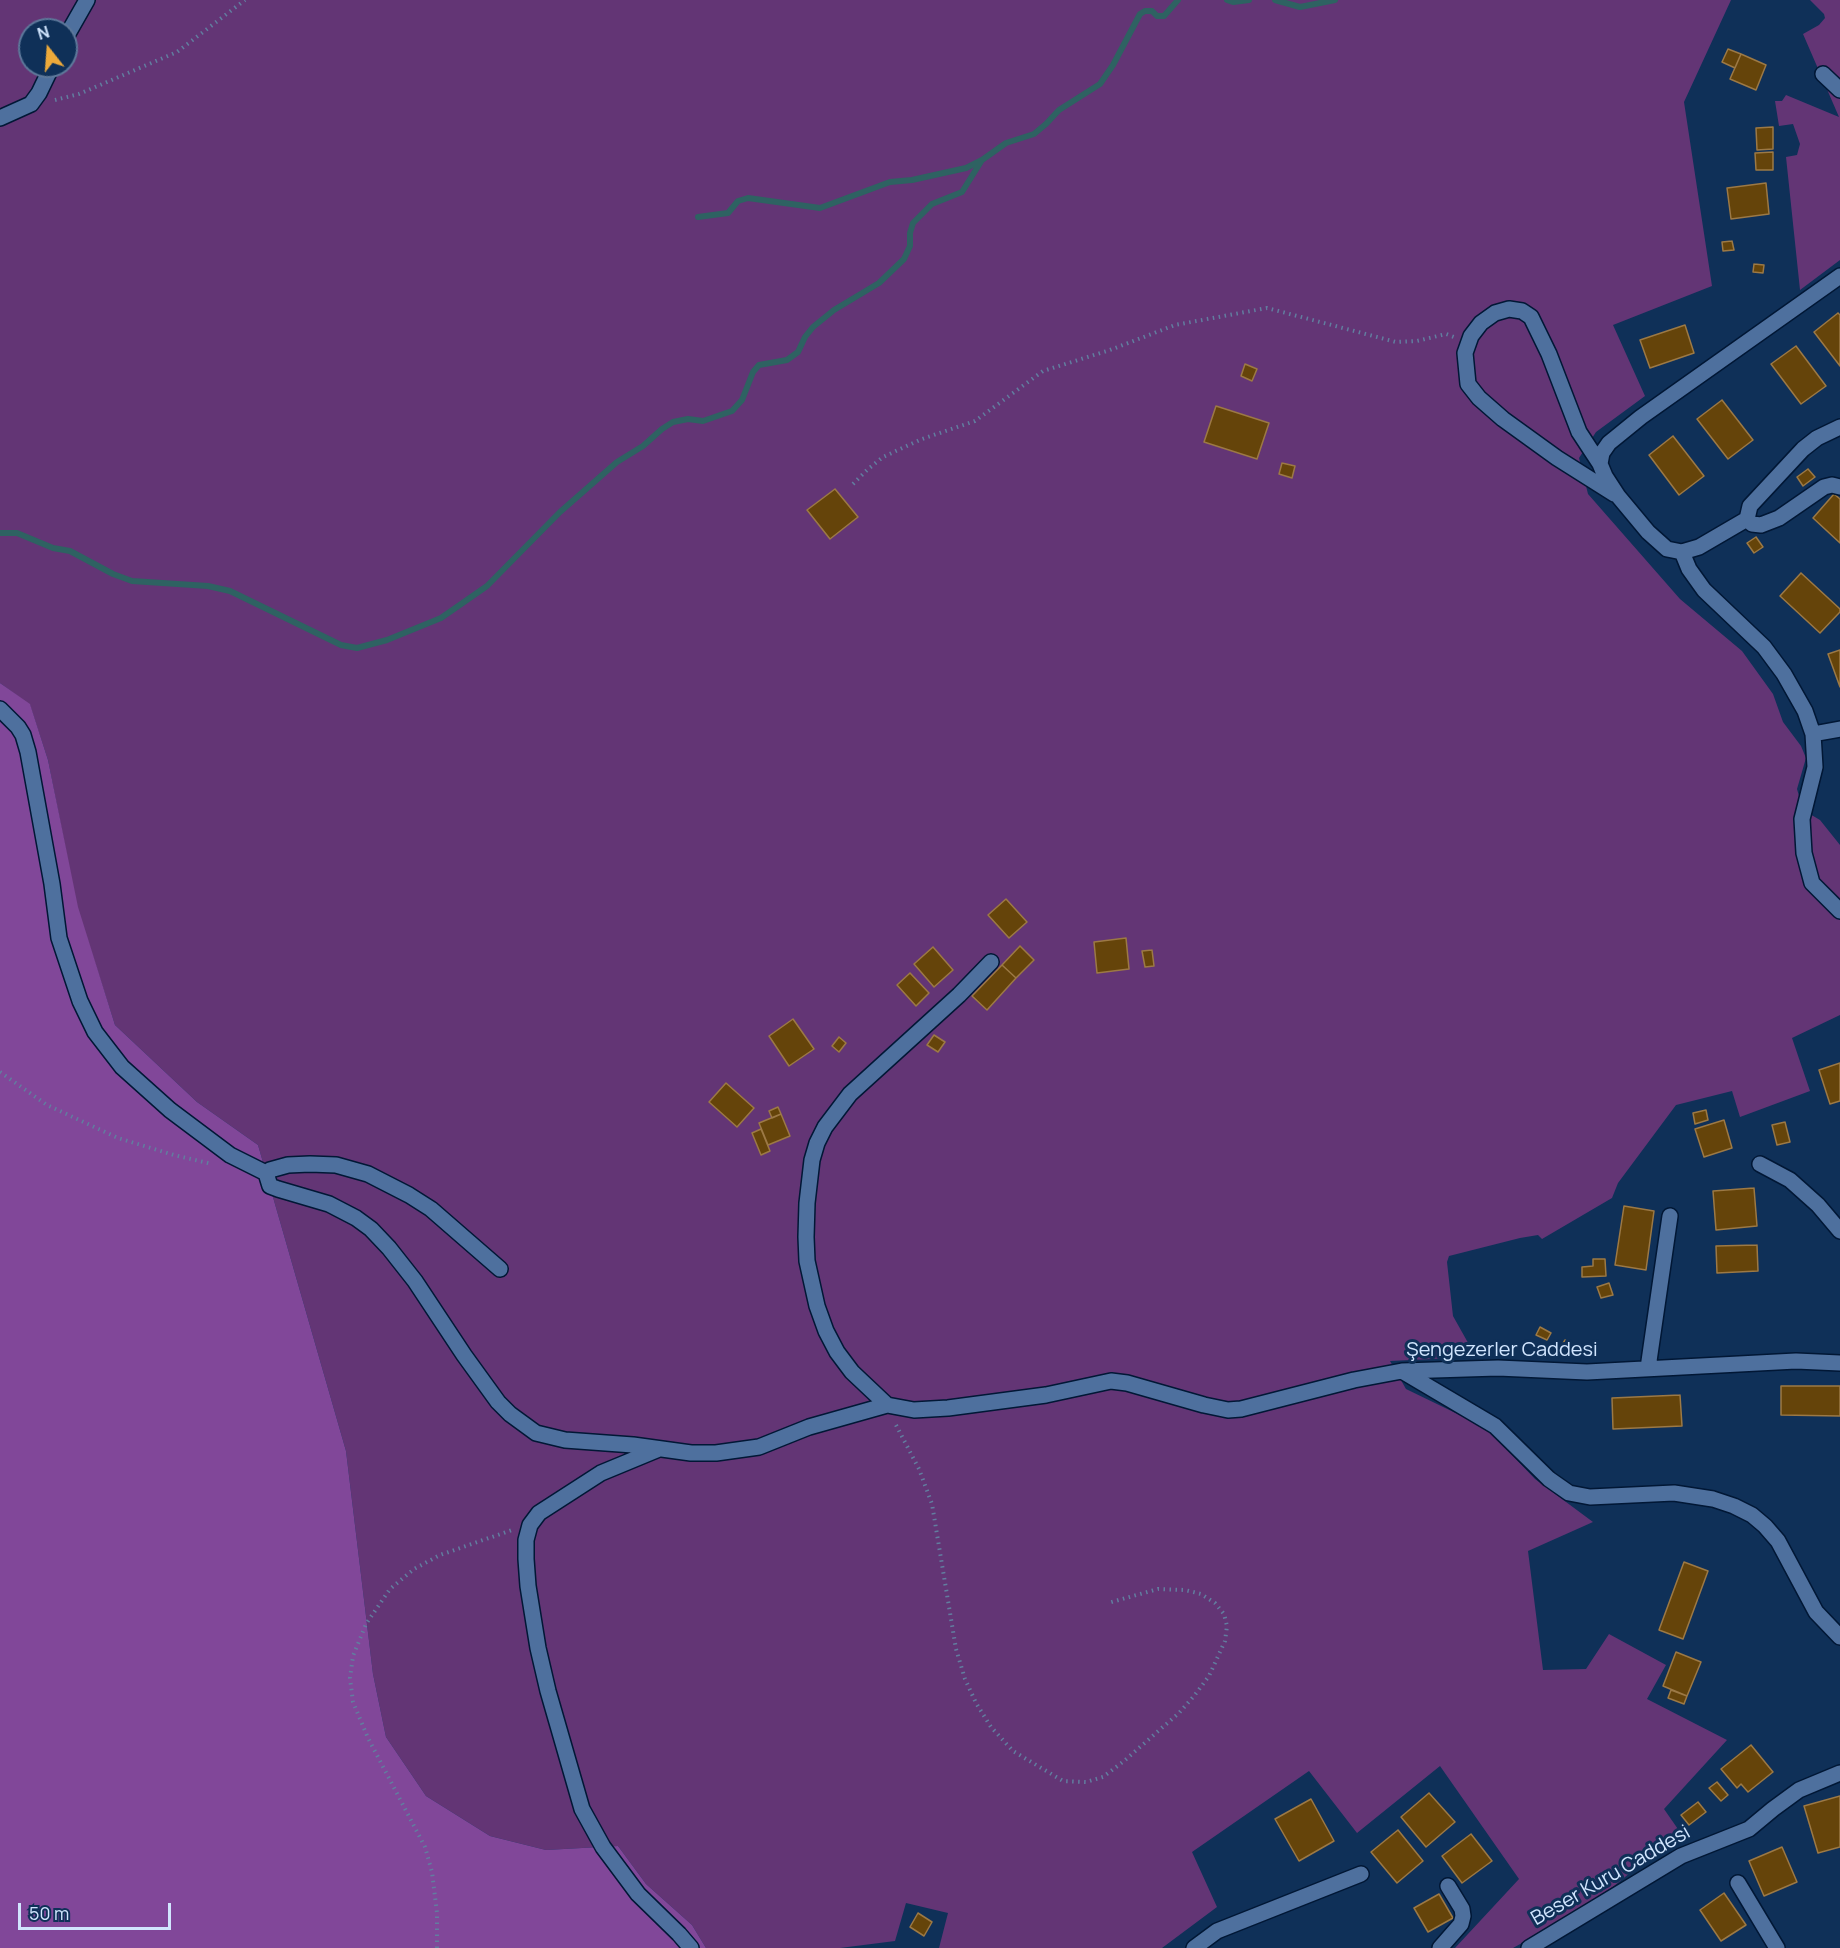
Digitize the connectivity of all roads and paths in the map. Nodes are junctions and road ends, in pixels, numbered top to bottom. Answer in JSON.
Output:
{"nodes":[{"id":1,"x":87,"y":0,"type":"edge"},
{"id":2,"x":245,"y":0,"type":"edge"},
{"id":3,"x":77,"y":18,"type":"edge"},
{"id":4,"x":1823,"y":75,"type":"dead end"},
{"id":5,"x":46,"y":78,"type":"edge"},
{"id":6,"x":1840,"y":90,"type":"edge"},
{"id":7,"x":31,"y":104,"type":"junction"},
{"id":8,"x":0,"y":118,"type":"edge"},
{"id":9,"x":1840,"y":276,"type":"edge"},
{"id":10,"x":1466,"y":344,"type":"junction"},
{"id":11,"x":1840,"y":427,"type":"edge"},
{"id":12,"x":1600,"y":464,"type":"junction"},
{"id":13,"x":853,"y":484,"type":"dead end"},
{"id":14,"x":1840,"y":488,"type":"edge"},
{"id":15,"x":1618,"y":496,"type":"junction"},
{"id":16,"x":1747,"y":519,"type":"junction"},
{"id":17,"x":1682,"y":552,"type":"junction"},
{"id":18,"x":0,"y":709,"type":"edge"},
{"id":19,"x":1840,"y":729,"type":"edge"},
{"id":20,"x":1813,"y":734,"type":"junction"},
{"id":21,"x":1840,"y":911,"type":"edge"},
{"id":22,"x":991,"y":962,"type":"dead end"},
{"id":23,"x":0,"y":1072,"type":"edge"},
{"id":24,"x":1760,"y":1164,"type":"dead end"},
{"id":25,"x":221,"y":1166,"type":"dead end"},
{"id":26,"x":266,"y":1173,"type":"junction"},
{"id":27,"x":1670,"y":1216,"type":"dead end"},
{"id":28,"x":1840,"y":1231,"type":"edge"},
{"id":29,"x":500,"y":1269,"type":"dead end"},
{"id":30,"x":1840,"y":1363,"type":"edge"},
{"id":31,"x":1648,"y":1368,"type":"junction"},
{"id":32,"x":1402,"y":1371,"type":"junction"},
{"id":33,"x":887,"y":1406,"type":"junction"},
{"id":34,"x":659,"y":1449,"type":"junction"},
{"id":35,"x":530,"y":1525,"type":"junction"},
{"id":36,"x":1108,"y":1603,"type":"dead end"},
{"id":37,"x":1840,"y":1637,"type":"edge"},
{"id":38,"x":1840,"y":1773,"type":"edge"},
{"id":39,"x":1361,"y":1874,"type":"dead end"},
{"id":40,"x":1738,"y":1883,"type":"dead end"},
{"id":41,"x":1448,"y":1886,"type":"dead end"},
{"id":42,"x":437,"y":1948,"type":"edge"},
{"id":43,"x":691,"y":1948,"type":"edge"},
{"id":44,"x":1194,"y":1948,"type":"edge"},
{"id":45,"x":1440,"y":1948,"type":"edge"},
{"id":46,"x":1529,"y":1948,"type":"edge"},
{"id":47,"x":1777,"y":1948,"type":"edge"}],
"edges":[{"from":1,"to":3,"type":"street"},
{"from":2,"to":7,"type":"path"},
{"from":4,"to":6,"type":"street"},
{"from":5,"to":7,"type":"street"},
{"from":7,"to":8,"type":"street"},
{"from":9,"to":12,"type":"street"},
{"from":10,"to":12,"type":"street"},
{"from":10,"to":13,"type":"path"},
{"from":10,"to":15,"type":"street"},
{"from":11,"to":16,"type":"street"},
{"from":12,"to":15,"type":"street"},
{"from":14,"to":16,"type":"street"},
{"from":15,"to":17,"type":"street"},
{"from":16,"to":17,"type":"street"},
{"from":17,"to":20,"type":"street"},
{"from":18,"to":26,"type":"street"},
{"from":19,"to":20,"type":"street"},
{"from":20,"to":21,"type":"street"},
{"from":22,"to":33,"type":"street"},
{"from":23,"to":25,"type":"path"},
{"from":24,"to":28,"type":"street"},
{"from":26,"to":29,"type":"street"},
{"from":26,"to":34,"type":"street"},
{"from":27,"to":31,"type":"street"},
{"from":30,"to":31,"type":"street","name":"Şengezerler Caddesi"},
{"from":31,"to":32,"type":"street","name":"Şengezerler Caddesi"},
{"from":32,"to":33,"type":"street","name":"Şengezerler Caddesi"},
{"from":32,"to":37,"type":"street"},
{"from":33,"to":34,"type":"street"},
{"from":33,"to":36,"type":"path"},
{"from":34,"to":35,"type":"street"},
{"from":35,"to":42,"type":"path"},
{"from":35,"to":43,"type":"street"},
{"from":38,"to":46,"type":"street","name":"Beser Kuru Caddesi"},
{"from":39,"to":44,"type":"street"},
{"from":40,"to":47,"type":"street"},
{"from":41,"to":45,"type":"street"}]}
